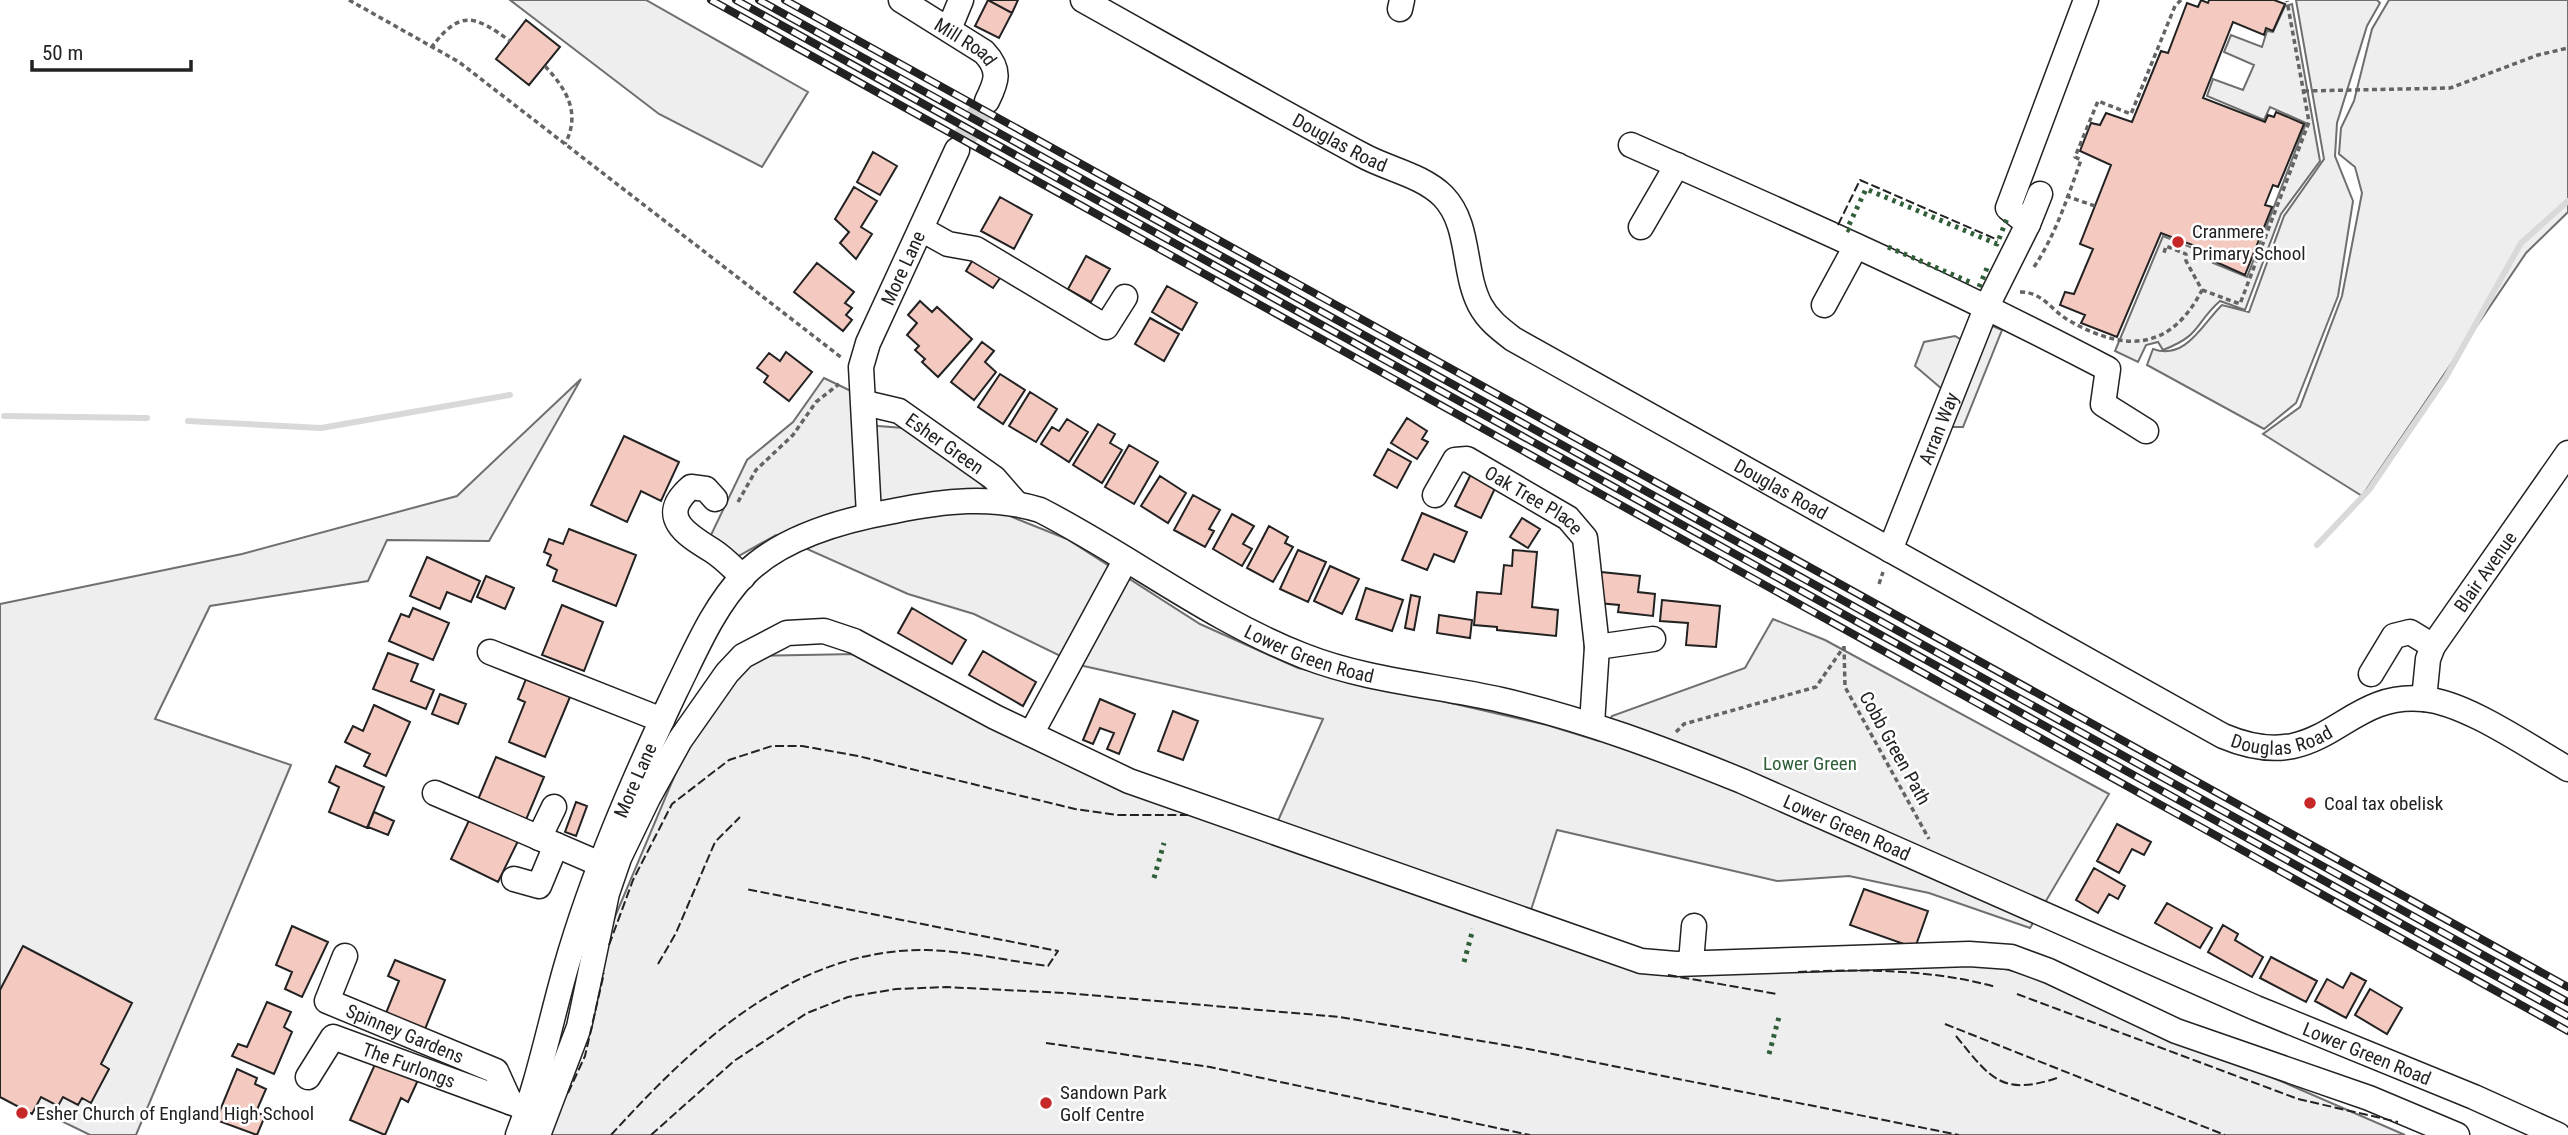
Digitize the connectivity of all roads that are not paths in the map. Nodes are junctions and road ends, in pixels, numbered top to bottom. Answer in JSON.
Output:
{"nodes":[{"id":1,"x":901,"y":0,"type":"edge"},
{"id":2,"x":961,"y":0,"type":"edge"},
{"id":3,"x":1083,"y":0,"type":"edge"},
{"id":4,"x":2086,"y":0,"type":"edge"},
{"id":5,"x":948,"y":29,"type":"junction"},
{"id":6,"x":987,"y":102,"type":"tunnel mouth"},
{"id":7,"x":1631,"y":145,"type":"dead end"},
{"id":8,"x":957,"y":150,"type":"tunnel mouth"},
{"id":9,"x":1677,"y":165,"type":"junction"},
{"id":10,"x":2048,"y":193,"type":"road end"},
{"id":11,"x":2028,"y":224,"type":"junction"},
{"id":12,"x":1641,"y":227,"type":"dead end"},
{"id":13,"x":921,"y":229,"type":"junction"},
{"id":14,"x":1856,"y":246,"type":"junction"},
{"id":15,"x":1125,"y":297,"type":"dead end"},
{"id":16,"x":1824,"y":305,"type":"dead end"},
{"id":17,"x":1993,"y":309,"type":"junction"},
{"id":18,"x":865,"y":404,"type":"junction"},
{"id":19,"x":2146,"y":430,"type":"dead end"},
{"id":20,"x":2568,"y":453,"type":"edge"},
{"id":21,"x":1435,"y":495,"type":"dead end"},
{"id":22,"x":725,"y":502,"type":"road end"},
{"id":23,"x":1015,"y":502,"type":"junction"},
{"id":24,"x":869,"y":515,"type":"junction"},
{"id":25,"x":1890,"y":550,"type":"junction"},
{"id":26,"x":1125,"y":561,"type":"junction"},
{"id":27,"x":743,"y":577,"type":"junction"},
{"id":28,"x":1653,"y":639,"type":"dead end"},
{"id":29,"x":2433,"y":646,"type":"junction"},
{"id":30,"x":1597,"y":647,"type":"junction"},
{"id":31,"x":490,"y":652,"type":"dead end"},
{"id":32,"x":2371,"y":674,"type":"dead end"},
{"id":33,"x":2424,"y":699,"type":"junction"},
{"id":34,"x":662,"y":720,"type":"junction"},
{"id":35,"x":1592,"y":724,"type":"junction"},
{"id":36,"x":1031,"y":734,"type":"junction"},
{"id":37,"x":2568,"y":769,"type":"edge"},
{"id":38,"x":435,"y":793,"type":"dead end"},
{"id":39,"x":554,"y":807,"type":"dead end"},
{"id":40,"x":548,"y":841,"type":"junction"},
{"id":41,"x":600,"y":864,"type":"junction"},
{"id":42,"x":514,"y":879,"type":"dead end"},
{"id":43,"x":1694,"y":926,"type":"dead end"},
{"id":44,"x":345,"y":956,"type":"dead end"},
{"id":45,"x":1691,"y":962,"type":"junction"},
{"id":46,"x":308,"y":1077,"type":"dead end"},
{"id":47,"x":519,"y":1106,"type":"junction"},
{"id":48,"x":518,"y":1135,"type":"edge"},
{"id":49,"x":538,"y":1135,"type":"edge"},
{"id":50,"x":2457,"y":1135,"type":"edge"},
{"id":51,"x":2558,"y":1135,"type":"edge"}],
"edges":[{"from":1,"to":5,"type":"street","name":"Mill Road"},
{"from":2,"to":5,"type":"street"},
{"from":3,"to":25,"type":"street","name":"Douglas Road"},
{"from":4,"to":11,"type":"street"},
{"from":5,"to":6,"type":"street","name":"Mill Road"},
{"from":7,"to":9,"type":"street"},
{"from":8,"to":13,"type":"street","name":"More Lane"},
{"from":9,"to":12,"type":"street"},
{"from":9,"to":14,"type":"street"},
{"from":10,"to":11,"type":"street","name":"Arran Way"},
{"from":11,"to":17,"type":"street","name":"Arran Way"},
{"from":13,"to":15,"type":"street"},
{"from":13,"to":18,"type":"street","name":"More Lane"},
{"from":14,"to":16,"type":"street"},
{"from":14,"to":17,"type":"street"},
{"from":17,"to":19,"type":"street"},
{"from":17,"to":25,"type":"street","name":"Arran Way"},
{"from":18,"to":23,"type":"street","name":"Esher Green"},
{"from":18,"to":24,"type":"street","name":"More Lane"},
{"from":20,"to":29,"type":"street","name":"Blair Avenue"},
{"from":21,"to":30,"type":"street","name":"Oak Tree Place"},
{"from":22,"to":27,"type":"street"},
{"from":23,"to":24,"type":"street","name":"More Lane"},
{"from":23,"to":26,"type":"street","name":"More Lane"},
{"from":24,"to":27,"type":"street","name":"More Lane"},
{"from":25,"to":33,"type":"street","name":"Douglas Road"},
{"from":26,"to":35,"type":"street","name":"Lower Green Road"},
{"from":26,"to":36,"type":"street"},
{"from":27,"to":34,"type":"street","name":"More Lane"},
{"from":28,"to":30,"type":"street"},
{"from":29,"to":32,"type":"street"},
{"from":29,"to":33,"type":"street","name":"Blair Avenue"},
{"from":30,"to":35,"type":"street","name":"Oak Tree Place"},
{"from":31,"to":34,"type":"street"},
{"from":33,"to":37,"type":"street","name":"Douglas Road"},
{"from":34,"to":41,"type":"street","name":"More Lane"},
{"from":35,"to":51,"type":"street","name":"Lower Green Road"},
{"from":36,"to":45,"type":"street"},
{"from":36,"to":49,"type":"street"},
{"from":38,"to":40,"type":"street"},
{"from":39,"to":40,"type":"street"},
{"from":40,"to":41,"type":"street"},
{"from":40,"to":42,"type":"street"},
{"from":41,"to":47,"type":"street","name":"More Lane"},
{"from":43,"to":45,"type":"street"},
{"from":44,"to":47,"type":"street","name":"Spinney Gardens"},
{"from":45,"to":50,"type":"street"},
{"from":46,"to":47,"type":"street","name":"The Furlongs"},
{"from":47,"to":48,"type":"street","name":"More Lane"}]}
